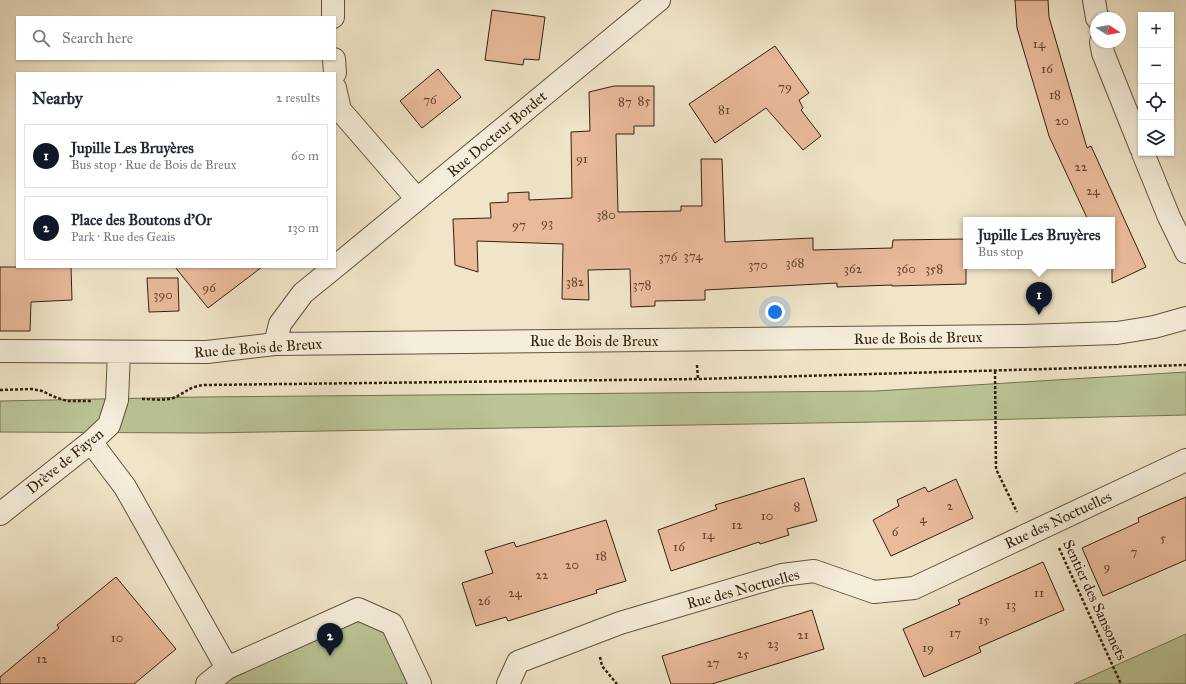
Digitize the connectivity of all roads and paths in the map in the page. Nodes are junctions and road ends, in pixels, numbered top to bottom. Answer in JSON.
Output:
{"nodes":[{"id":1,"x":332,"y":0,"type":"edge"},
{"id":2,"x":659,"y":0,"type":"edge"},
{"id":3,"x":1094,"y":0,"type":"edge"},
{"id":4,"x":1096,"y":12,"type":"edge"},
{"id":5,"x":333,"y":16,"type":"edge"},
{"id":6,"x":1102,"y":48,"type":"edge"},
{"id":7,"x":334,"y":60,"type":"edge"},
{"id":8,"x":334,"y":72,"type":"edge"},
{"id":9,"x":336,"y":92,"type":"edge"},
{"id":10,"x":1138,"y":140,"type":"edge"},
{"id":11,"x":1144,"y":156,"type":"edge"},
{"id":12,"x":417,"y":199,"type":"junction"},
{"id":13,"x":1186,"y":252,"type":"edge"},
{"id":14,"x":336,"y":266,"type":"edge"},
{"id":15,"x":334,"y":268,"type":"edge"},
{"id":16,"x":1186,"y":318,"type":"edge"},
{"id":17,"x":275,"y":344,"type":"junction"},
{"id":18,"x":0,"y":351,"type":"edge"},
{"id":19,"x":119,"y":352,"type":"junction"},
{"id":20,"x":1186,"y":365,"type":"edge"},
{"id":21,"x":995,"y":371,"type":"junction"},
{"id":22,"x":196,"y":386,"type":"dead end"},
{"id":23,"x":91,"y":442,"type":"junction"},
{"id":24,"x":1186,"y":460,"type":"edge"},
{"id":25,"x":0,"y":514,"type":"edge"},
{"id":26,"x":1048,"y":524,"type":"junction"},
{"id":27,"x":1027,"y":534,"type":"junction"},
{"id":28,"x":592,"y":634,"type":"junction"},
{"id":29,"x":227,"y":668,"type":"junction"},
{"id":30,"x":207,"y":684,"type":"edge"},
{"id":31,"x":420,"y":684,"type":"edge"},
{"id":32,"x":508,"y":684,"type":"edge"},
{"id":33,"x":617,"y":684,"type":"edge"},
{"id":34,"x":1121,"y":684,"type":"edge"}],
"edges":[{"from":1,"to":5,"type":"street"},
{"from":2,"to":12,"type":"street","name":"Rue Docteur Bordet"},
{"from":3,"to":4,"type":"street"},
{"from":6,"to":10,"type":"street"},
{"from":7,"to":8,"type":"street"},
{"from":9,"to":12,"type":"street"},
{"from":11,"to":13,"type":"street"},
{"from":12,"to":14,"type":"street","name":"Rue Docteur Bordet"},
{"from":15,"to":17,"type":"street","name":"Rue Docteur Bordet"},
{"from":16,"to":17,"type":"street","name":"Rue de Bois de Breux"},
{"from":17,"to":19,"type":"street","name":"Rue de Bois de Breux"},
{"from":18,"to":19,"type":"street","name":"Rue de Bois de Breux"},
{"from":19,"to":23,"type":"street","name":"Drève de Fayen"},
{"from":20,"to":21,"type":"path"},
{"from":21,"to":22,"type":"path"},
{"from":21,"to":27,"type":"path"},
{"from":23,"to":25,"type":"street","name":"Drève de Fayen"},
{"from":23,"to":29,"type":"street"},
{"from":24,"to":26,"type":"street","name":"Rue des Noctuelles"},
{"from":26,"to":27,"type":"street","name":"Rue des Noctuelles"},
{"from":26,"to":34,"type":"path","name":"Sentier des Sansonets"},
{"from":27,"to":28,"type":"street","name":"Rue des Noctuelles"},
{"from":28,"to":32,"type":"street","name":"Rue des Noctuelles"},
{"from":28,"to":33,"type":"path"},
{"from":29,"to":30,"type":"street"},
{"from":29,"to":31,"type":"street"}]}
